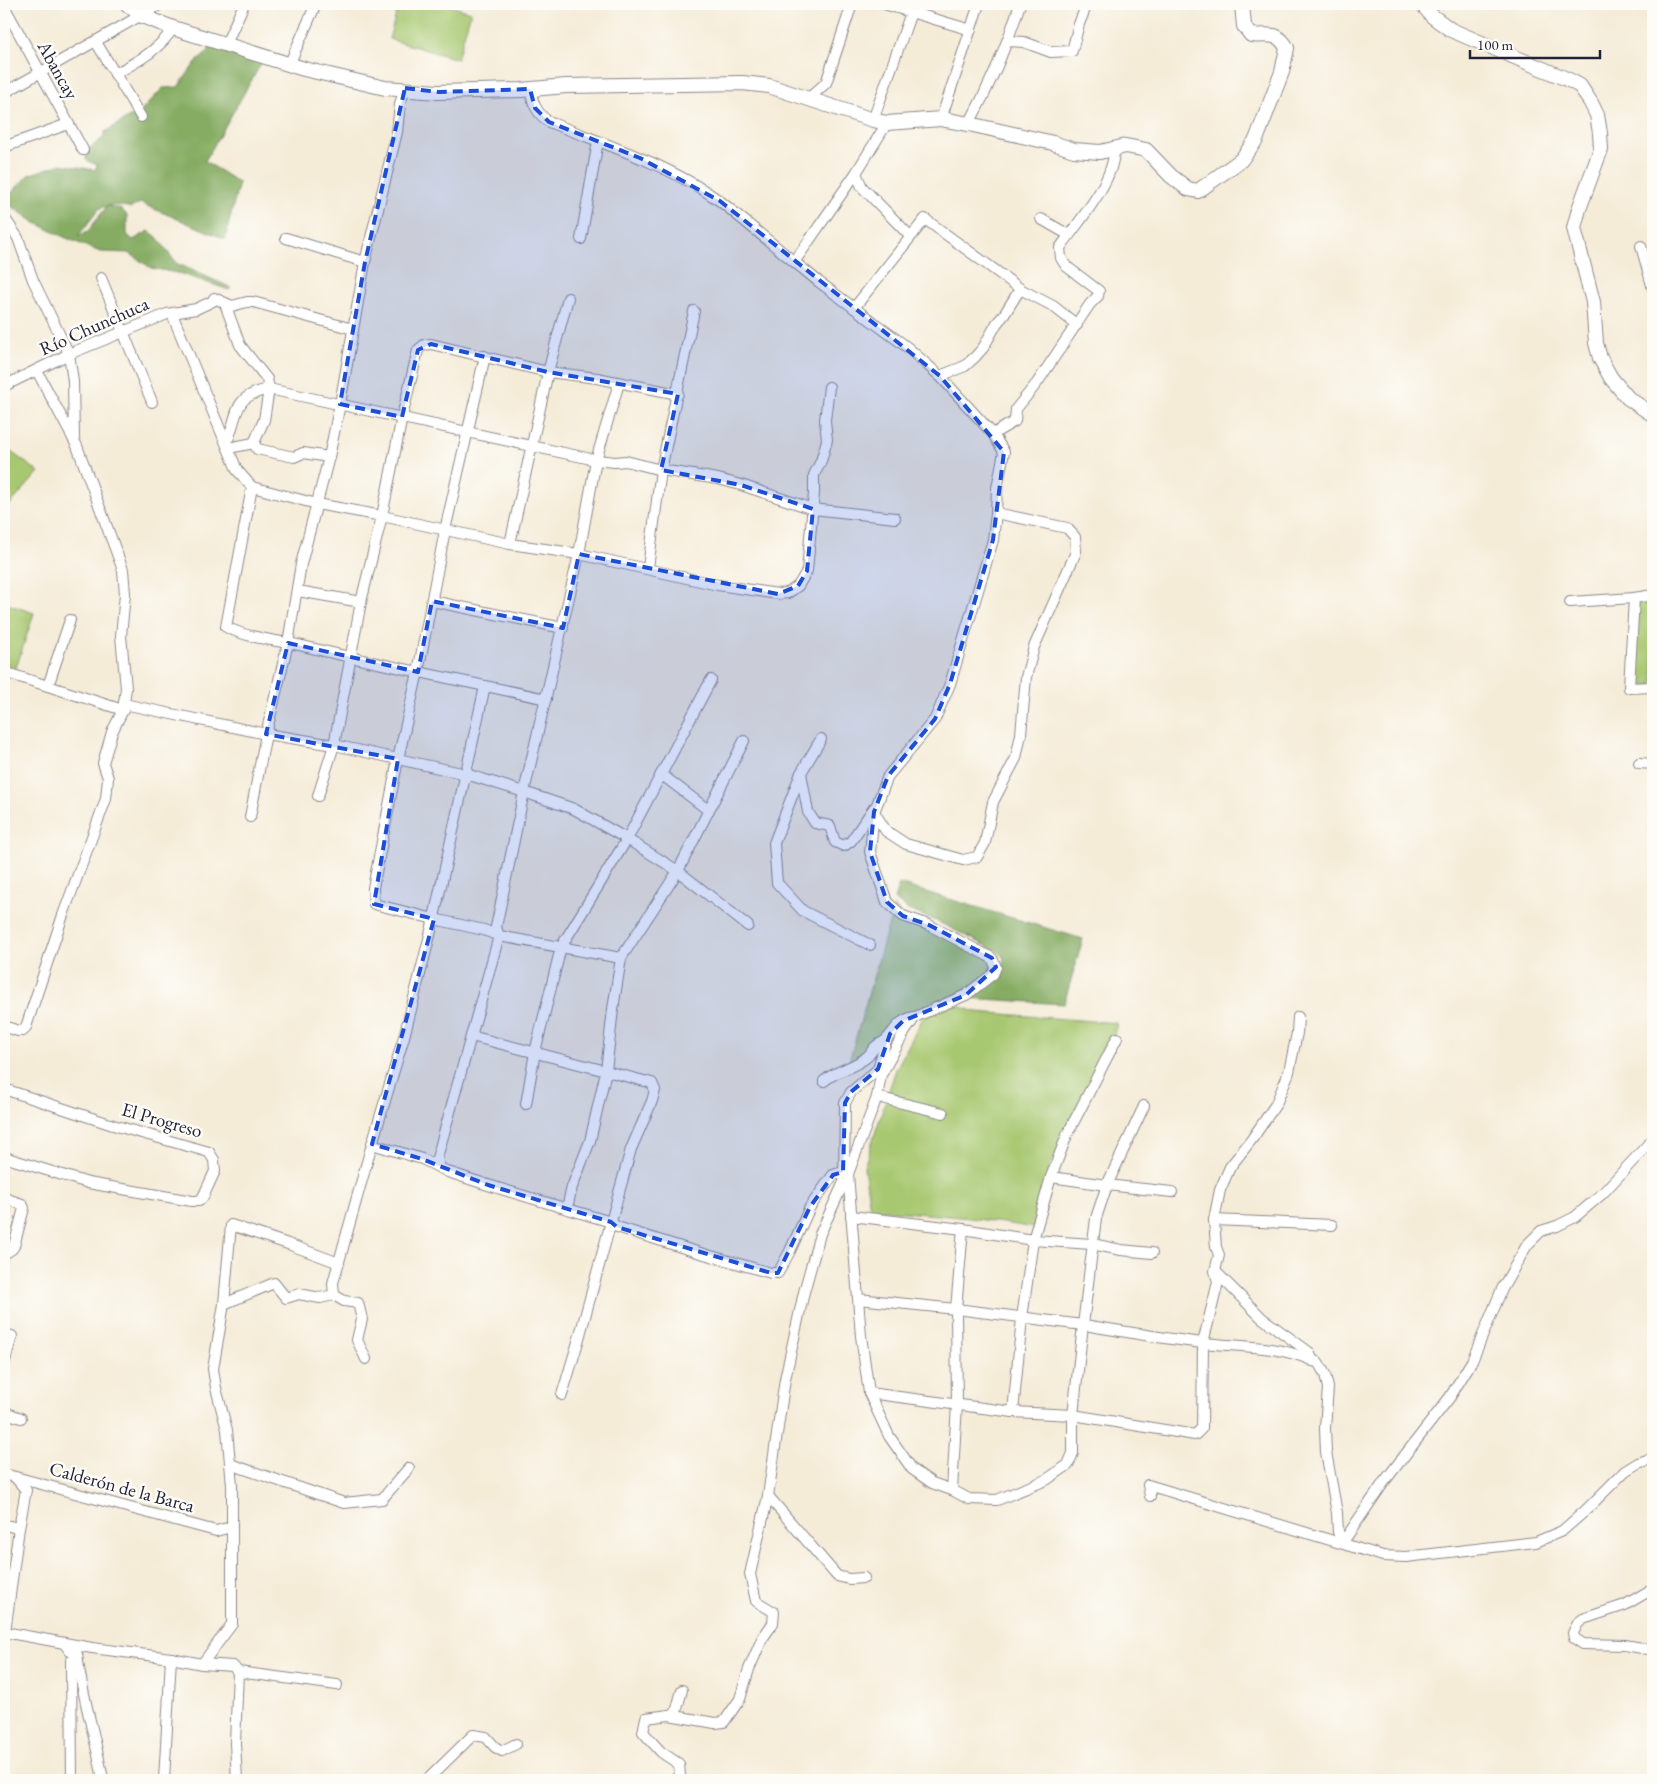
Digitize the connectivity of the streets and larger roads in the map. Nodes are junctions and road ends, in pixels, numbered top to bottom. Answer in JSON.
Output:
{"nodes":[{"id":1,"x":128,"y":4,"type":"edge"},
{"id":2,"x":161,"y":4,"type":"edge"},
{"id":3,"x":244,"y":4,"type":"edge"},
{"id":4,"x":316,"y":4,"type":"edge"},
{"id":5,"x":852,"y":4,"type":"edge"},
{"id":6,"x":884,"y":4,"type":"edge"},
{"id":7,"x":979,"y":4,"type":"edge"},
{"id":8,"x":1020,"y":4,"type":"edge"},
{"id":9,"x":1087,"y":4,"type":"edge"},
{"id":10,"x":1242,"y":4,"type":"edge"},
{"id":11,"x":1422,"y":4,"type":"edge"},
{"id":12,"x":6,"y":6,"type":"edge"},
{"id":13,"x":913,"y":8,"type":"edge"},
{"id":14,"x":142,"y":16,"type":"junction"},
{"id":15,"x":173,"y":28,"type":"junction"},
{"id":16,"x":970,"y":30,"type":"junction"},
{"id":17,"x":1008,"y":41,"type":"junction"},
{"id":18,"x":96,"y":42,"type":"junction"},
{"id":19,"x":226,"y":44,"type":"junction"},
{"id":20,"x":289,"y":65,"type":"junction"},
{"id":21,"x":40,"y":73,"type":"junction"},
{"id":22,"x":115,"y":74,"type":"junction"},
{"id":23,"x":404,"y":88,"type":"junction"},
{"id":24,"x":530,"y":89,"type":"junction"},
{"id":25,"x":4,"y":94,"type":"edge"},
{"id":26,"x":809,"y":98,"type":"junction"},
{"id":27,"x":141,"y":117,"type":"dead end"},
{"id":28,"x":873,"y":120,"type":"junction"},
{"id":29,"x":941,"y":120,"type":"junction"},
{"id":30,"x":887,"y":123,"type":"junction"},
{"id":31,"x":68,"y":124,"type":"junction"},
{"id":32,"x":969,"y":124,"type":"junction"},
{"id":33,"x":598,"y":140,"type":"junction"},
{"id":34,"x":4,"y":146,"type":"edge"},
{"id":35,"x":1114,"y":149,"type":"junction"},
{"id":36,"x":83,"y":150,"type":"dead end"},
{"id":37,"x":856,"y":173,"type":"junction"},
{"id":38,"x":4,"y":217,"type":"edge"},
{"id":39,"x":1041,"y":219,"type":"dead end"},
{"id":40,"x":1069,"y":235,"type":"junction"},
{"id":41,"x":910,"y":236,"type":"junction"},
{"id":42,"x":286,"y":238,"type":"dead end"},
{"id":43,"x":581,"y":239,"type":"dead end"},
{"id":44,"x":1641,"y":246,"type":"dead end"},
{"id":45,"x":795,"y":261,"type":"junction"},
{"id":46,"x":365,"y":262,"type":"junction"},
{"id":47,"x":101,"y":278,"type":"dead end"},
{"id":48,"x":1020,"y":289,"type":"junction"},
{"id":49,"x":1653,"y":289,"type":"edge"},
{"id":50,"x":568,"y":298,"type":"dead end"},
{"id":51,"x":225,"y":304,"type":"junction"},
{"id":52,"x":854,"y":308,"type":"junction"},
{"id":53,"x":694,"y":311,"type":"dead end"},
{"id":54,"x":172,"y":314,"type":"junction"},
{"id":55,"x":1077,"y":324,"type":"junction"},
{"id":56,"x":353,"y":329,"type":"junction"},
{"id":57,"x":123,"y":332,"type":"junction"},
{"id":58,"x":70,"y":354,"type":"junction"},
{"id":59,"x":485,"y":356,"type":"junction"},
{"id":60,"x":37,"y":371,"type":"junction"},
{"id":61,"x":548,"y":372,"type":"junction"},
{"id":62,"x":940,"y":376,"type":"junction"},
{"id":63,"x":619,"y":384,"type":"junction"},
{"id":64,"x":4,"y":386,"type":"edge"},
{"id":65,"x":829,"y":387,"type":"dead end"},
{"id":66,"x":269,"y":389,"type":"junction"},
{"id":67,"x":678,"y":394,"type":"junction"},
{"id":68,"x":152,"y":402,"type":"dead end"},
{"id":69,"x":340,"y":404,"type":"junction"},
{"id":70,"x":1653,"y":415,"type":"edge"},
{"id":71,"x":402,"y":417,"type":"junction"},
{"id":72,"x":469,"y":432,"type":"junction"},
{"id":73,"x":992,"y":434,"type":"junction"},
{"id":74,"x":223,"y":436,"type":"junction"},
{"id":75,"x":75,"y":441,"type":"junction"},
{"id":76,"x":254,"y":443,"type":"junction"},
{"id":77,"x":532,"y":446,"type":"junction"},
{"id":78,"x":228,"y":448,"type":"junction"},
{"id":79,"x":329,"y":457,"type":"junction"},
{"id":80,"x":596,"y":460,"type":"junction"},
{"id":81,"x":661,"y":470,"type":"junction"},
{"id":82,"x":252,"y":487,"type":"junction"},
{"id":83,"x":317,"y":504,"type":"junction"},
{"id":84,"x":813,"y":509,"type":"junction"},
{"id":85,"x":996,"y":513,"type":"junction"},
{"id":86,"x":382,"y":516,"type":"junction"},
{"id":87,"x":895,"y":518,"type":"dead end"},
{"id":88,"x":445,"y":530,"type":"junction"},
{"id":89,"x":510,"y":544,"type":"junction"},
{"id":90,"x":579,"y":554,"type":"junction"},
{"id":91,"x":648,"y":568,"type":"junction"},
{"id":92,"x":298,"y":591,"type":"junction"},
{"id":93,"x":1653,"y":595,"type":"edge"},
{"id":94,"x":1634,"y":598,"type":"junction"},
{"id":95,"x":432,"y":601,"type":"junction"},
{"id":96,"x":362,"y":602,"type":"junction"},
{"id":97,"x":1570,"y":602,"type":"dead end"},
{"id":98,"x":70,"y":620,"type":"dead end"},
{"id":99,"x":562,"y":628,"type":"junction"},
{"id":100,"x":288,"y":643,"type":"junction"},
{"id":101,"x":351,"y":658,"type":"junction"},
{"id":102,"x":4,"y":672,"type":"edge"},
{"id":103,"x":418,"y":672,"type":"junction"},
{"id":104,"x":710,"y":680,"type":"dead end"},
{"id":105,"x":48,"y":686,"type":"junction"},
{"id":106,"x":485,"y":686,"type":"junction"},
{"id":107,"x":1653,"y":687,"type":"edge"},
{"id":108,"x":546,"y":698,"type":"junction"},
{"id":109,"x":124,"y":707,"type":"junction"},
{"id":110,"x":266,"y":734,"type":"junction"},
{"id":111,"x":821,"y":739,"type":"dead end"},
{"id":112,"x":744,"y":741,"type":"dead end"},
{"id":113,"x":334,"y":745,"type":"junction"},
{"id":114,"x":398,"y":759,"type":"junction"},
{"id":115,"x":1638,"y":762,"type":"dead end"},
{"id":116,"x":1653,"y":764,"type":"edge"},
{"id":117,"x":802,"y":773,"type":"junction"},
{"id":118,"x":466,"y":774,"type":"junction"},
{"id":119,"x":661,"y":774,"type":"junction"},
{"id":120,"x":524,"y":792,"type":"junction"},
{"id":121,"x":318,"y":796,"type":"dead end"},
{"id":122,"x":875,"y":809,"type":"junction"},
{"id":123,"x":708,"y":810,"type":"junction"},
{"id":124,"x":250,"y":817,"type":"dead end"},
{"id":125,"x":627,"y":839,"type":"junction"},
{"id":126,"x":678,"y":871,"type":"junction"},
{"id":127,"x":434,"y":919,"type":"junction"},
{"id":128,"x":748,"y":926,"type":"dead end"},
{"id":129,"x":499,"y":936,"type":"junction"},
{"id":130,"x":870,"y":944,"type":"dead end"},
{"id":131,"x":561,"y":947,"type":"junction"},
{"id":132,"x":621,"y":958,"type":"junction"},
{"id":133,"x":1298,"y":1017,"type":"dead end"},
{"id":134,"x":915,"y":1018,"type":"junction"},
{"id":135,"x":4,"y":1026,"type":"edge"},
{"id":136,"x":471,"y":1036,"type":"junction"},
{"id":137,"x":1117,"y":1038,"type":"dead end"},
{"id":138,"x":886,"y":1040,"type":"junction"},
{"id":139,"x":535,"y":1052,"type":"junction"},
{"id":140,"x":606,"y":1071,"type":"junction"},
{"id":141,"x":824,"y":1081,"type":"dead end"},
{"id":142,"x":4,"y":1089,"type":"edge"},
{"id":143,"x":877,"y":1097,"type":"junction"},
{"id":144,"x":526,"y":1104,"type":"dead end"},
{"id":145,"x":1144,"y":1106,"type":"dead end"},
{"id":146,"x":943,"y":1113,"type":"dead end"},
{"id":147,"x":1653,"y":1140,"type":"edge"},
{"id":148,"x":372,"y":1144,"type":"junction"},
{"id":149,"x":4,"y":1157,"type":"edge"},
{"id":150,"x":440,"y":1168,"type":"junction"},
{"id":151,"x":845,"y":1173,"type":"junction"},
{"id":152,"x":1051,"y":1177,"type":"junction"},
{"id":153,"x":1107,"y":1186,"type":"junction"},
{"id":154,"x":1172,"y":1192,"type":"dead end"},
{"id":155,"x":4,"y":1198,"type":"edge"},
{"id":156,"x":567,"y":1208,"type":"junction"},
{"id":157,"x":851,"y":1216,"type":"junction"},
{"id":158,"x":1214,"y":1220,"type":"junction"},
{"id":159,"x":611,"y":1222,"type":"junction"},
{"id":160,"x":1332,"y":1225,"type":"dead end"},
{"id":161,"x":963,"y":1228,"type":"junction"},
{"id":162,"x":1033,"y":1240,"type":"junction"},
{"id":163,"x":1092,"y":1244,"type":"junction"},
{"id":164,"x":1152,"y":1253,"type":"dead end"},
{"id":165,"x":4,"y":1254,"type":"edge"},
{"id":166,"x":338,"y":1263,"type":"junction"},
{"id":167,"x":1215,"y":1271,"type":"junction"},
{"id":168,"x":334,"y":1295,"type":"junction"},
{"id":169,"x":858,"y":1299,"type":"junction"},
{"id":170,"x":224,"y":1304,"type":"junction"},
{"id":171,"x":956,"y":1309,"type":"junction"},
{"id":172,"x":1022,"y":1318,"type":"junction"},
{"id":173,"x":1083,"y":1325,"type":"junction"},
{"id":174,"x":8,"y":1335,"type":"edge"},
{"id":175,"x":1203,"y":1343,"type":"junction"},
{"id":176,"x":366,"y":1359,"type":"dead end"},
{"id":177,"x":1313,"y":1361,"type":"junction"},
{"id":178,"x":4,"y":1364,"type":"edge"},
{"id":179,"x":869,"y":1393,"type":"junction"},
{"id":180,"x":562,"y":1395,"type":"dead end"},
{"id":181,"x":957,"y":1404,"type":"junction"},
{"id":182,"x":4,"y":1412,"type":"edge"},
{"id":183,"x":1013,"y":1412,"type":"junction"},
{"id":184,"x":1073,"y":1415,"type":"junction"},
{"id":185,"x":21,"y":1418,"type":"dead end"},
{"id":186,"x":1653,"y":1458,"type":"edge"},
{"id":187,"x":230,"y":1464,"type":"junction"},
{"id":188,"x":409,"y":1468,"type":"dead end"},
{"id":189,"x":4,"y":1474,"type":"edge"},
{"id":190,"x":15,"y":1477,"type":"junction"},
{"id":191,"x":952,"y":1490,"type":"junction"},
{"id":192,"x":768,"y":1496,"type":"junction"},
{"id":193,"x":1150,"y":1496,"type":"dead end"},
{"id":194,"x":4,"y":1525,"type":"edge"},
{"id":195,"x":231,"y":1527,"type":"junction"},
{"id":196,"x":19,"y":1528,"type":"junction"},
{"id":197,"x":1343,"y":1542,"type":"junction"},
{"id":198,"x":864,"y":1578,"type":"dead end"},
{"id":199,"x":1653,"y":1590,"type":"edge"},
{"id":200,"x":5,"y":1632,"type":"edge"},
{"id":201,"x":68,"y":1648,"type":"junction"},
{"id":202,"x":1653,"y":1650,"type":"edge"},
{"id":203,"x":171,"y":1658,"type":"junction"},
{"id":204,"x":202,"y":1664,"type":"junction"},
{"id":205,"x":238,"y":1672,"type":"junction"},
{"id":206,"x":336,"y":1685,"type":"dead end"},
{"id":207,"x":682,"y":1690,"type":"dead end"},
{"id":208,"x":675,"y":1716,"type":"junction"},
{"id":209,"x":516,"y":1744,"type":"dead end"},
{"id":210,"x":72,"y":1780,"type":"edge"},
{"id":211,"x":103,"y":1780,"type":"edge"},
{"id":212,"x":164,"y":1780,"type":"edge"},
{"id":213,"x":237,"y":1780,"type":"edge"},
{"id":214,"x":427,"y":1780,"type":"edge"},
{"id":215,"x":674,"y":1780,"type":"edge"}],
"edges":[{"from":1,"to":14,"type":"street"},
{"from":2,"to":14,"type":"street"},
{"from":3,"to":19,"type":"street"},
{"from":4,"to":20,"type":"street"},
{"from":5,"to":26,"type":"street"},
{"from":6,"to":13,"type":"street"},
{"from":7,"to":16,"type":"street"},
{"from":8,"to":17,"type":"street"},
{"from":9,"to":17,"type":"street"},
{"from":10,"to":35,"type":"street"},
{"from":11,"to":70,"type":"street"},
{"from":12,"to":21,"type":"street","name":"Abancay"},
{"from":13,"to":16,"type":"street"},
{"from":13,"to":28,"type":"street"},
{"from":14,"to":15,"type":"street"},
{"from":14,"to":18,"type":"street"},
{"from":15,"to":19,"type":"street"},
{"from":15,"to":22,"type":"street"},
{"from":16,"to":29,"type":"street"},
{"from":17,"to":32,"type":"street"},
{"from":18,"to":21,"type":"street"},
{"from":18,"to":22,"type":"street"},
{"from":19,"to":20,"type":"street"},
{"from":20,"to":23,"type":"street"},
{"from":21,"to":25,"type":"street"},
{"from":21,"to":31,"type":"street","name":"Abancay"},
{"from":22,"to":27,"type":"street"},
{"from":23,"to":24,"type":"street"},
{"from":23,"to":46,"type":"street"},
{"from":24,"to":26,"type":"street"},
{"from":24,"to":33,"type":"street"},
{"from":26,"to":28,"type":"street"},
{"from":28,"to":30,"type":"street"},
{"from":29,"to":30,"type":"street"},
{"from":29,"to":32,"type":"street"},
{"from":30,"to":37,"type":"street"},
{"from":31,"to":34,"type":"street"},
{"from":31,"to":36,"type":"street","name":"Abancay"},
{"from":32,"to":35,"type":"street"},
{"from":33,"to":43,"type":"street"},
{"from":33,"to":45,"type":"street"},
{"from":35,"to":40,"type":"street"},
{"from":37,"to":41,"type":"street"},
{"from":37,"to":45,"type":"street"},
{"from":38,"to":58,"type":"street"},
{"from":39,"to":40,"type":"street"},
{"from":40,"to":55,"type":"street"},
{"from":41,"to":48,"type":"street"},
{"from":41,"to":52,"type":"street"},
{"from":42,"to":46,"type":"street"},
{"from":44,"to":49,"type":"street"},
{"from":45,"to":52,"type":"street"},
{"from":46,"to":56,"type":"street"},
{"from":47,"to":57,"type":"street"},
{"from":48,"to":55,"type":"street"},
{"from":48,"to":62,"type":"street"},
{"from":50,"to":61,"type":"street"},
{"from":51,"to":54,"type":"street","name":"Río Chunchuca"},
{"from":51,"to":56,"type":"street"},
{"from":51,"to":66,"type":"street"},
{"from":52,"to":62,"type":"street"},
{"from":53,"to":67,"type":"street"},
{"from":54,"to":57,"type":"street","name":"Río Chunchuca"},
{"from":54,"to":74,"type":"street"},
{"from":55,"to":73,"type":"street"},
{"from":56,"to":69,"type":"street"},
{"from":57,"to":58,"type":"street","name":"Río Chunchuca"},
{"from":57,"to":68,"type":"street"},
{"from":58,"to":60,"type":"street","name":"Río Chunchuca"},
{"from":58,"to":75,"type":"street"},
{"from":59,"to":61,"type":"street"},
{"from":59,"to":71,"type":"street"},
{"from":59,"to":72,"type":"street"},
{"from":60,"to":64,"type":"street","name":"Río Chunchuca"},
{"from":60,"to":75,"type":"street"},
{"from":61,"to":63,"type":"street"},
{"from":61,"to":77,"type":"street"},
{"from":62,"to":73,"type":"street"},
{"from":63,"to":67,"type":"street"},
{"from":63,"to":80,"type":"street"},
{"from":65,"to":84,"type":"street"},
{"from":66,"to":69,"type":"street"},
{"from":66,"to":74,"type":"street"},
{"from":66,"to":76,"type":"street"},
{"from":67,"to":81,"type":"street"},
{"from":69,"to":71,"type":"street"},
{"from":69,"to":79,"type":"street"},
{"from":71,"to":72,"type":"street"},
{"from":71,"to":86,"type":"street"},
{"from":72,"to":77,"type":"street"},
{"from":72,"to":88,"type":"street"},
{"from":73,"to":85,"type":"street"},
{"from":74,"to":78,"type":"street"},
{"from":75,"to":109,"type":"street"},
{"from":76,"to":78,"type":"street"},
{"from":76,"to":79,"type":"street"},
{"from":77,"to":80,"type":"street"},
{"from":77,"to":89,"type":"street"},
{"from":78,"to":82,"type":"street"},
{"from":79,"to":83,"type":"street"},
{"from":80,"to":81,"type":"street"},
{"from":80,"to":90,"type":"street"},
{"from":81,"to":84,"type":"street"},
{"from":81,"to":91,"type":"street"},
{"from":82,"to":83,"type":"street"},
{"from":82,"to":100,"type":"street"},
{"from":83,"to":86,"type":"street"},
{"from":83,"to":92,"type":"street"},
{"from":84,"to":87,"type":"street"},
{"from":84,"to":91,"type":"street"},
{"from":85,"to":122,"type":"street"},
{"from":85,"to":122,"type":"street"},
{"from":86,"to":88,"type":"street"},
{"from":86,"to":96,"type":"street"},
{"from":88,"to":89,"type":"street"},
{"from":88,"to":95,"type":"street"},
{"from":89,"to":90,"type":"street"},
{"from":90,"to":91,"type":"street"},
{"from":90,"to":99,"type":"street"},
{"from":92,"to":96,"type":"street"},
{"from":92,"to":100,"type":"street"},
{"from":93,"to":94,"type":"street"},
{"from":94,"to":97,"type":"street"},
{"from":94,"to":107,"type":"street"},
{"from":95,"to":99,"type":"street"},
{"from":95,"to":103,"type":"street"},
{"from":96,"to":101,"type":"street"},
{"from":98,"to":105,"type":"street"},
{"from":99,"to":108,"type":"street"},
{"from":100,"to":101,"type":"street"},
{"from":100,"to":110,"type":"street"},
{"from":101,"to":103,"type":"street"},
{"from":101,"to":113,"type":"street"},
{"from":102,"to":105,"type":"street"},
{"from":103,"to":106,"type":"street"},
{"from":103,"to":114,"type":"street"},
{"from":104,"to":119,"type":"street"},
{"from":105,"to":109,"type":"street"},
{"from":106,"to":108,"type":"street"},
{"from":106,"to":118,"type":"street"},
{"from":108,"to":120,"type":"street"},
{"from":109,"to":110,"type":"street"},
{"from":109,"to":135,"type":"street"},
{"from":110,"to":113,"type":"street"},
{"from":110,"to":124,"type":"street"},
{"from":111,"to":117,"type":"street"},
{"from":112,"to":123,"type":"street"},
{"from":113,"to":114,"type":"street"},
{"from":113,"to":121,"type":"street"},
{"from":114,"to":118,"type":"street"},
{"from":114,"to":127,"type":"street"},
{"from":115,"to":116,"type":"street"},
{"from":117,"to":122,"type":"street"},
{"from":117,"to":130,"type":"street"},
{"from":118,"to":120,"type":"street"},
{"from":118,"to":127,"type":"street"},
{"from":119,"to":123,"type":"street"},
{"from":119,"to":125,"type":"street"},
{"from":120,"to":125,"type":"street"},
{"from":120,"to":129,"type":"street"},
{"from":122,"to":134,"type":"street"},
{"from":123,"to":126,"type":"street"},
{"from":125,"to":126,"type":"street"},
{"from":125,"to":131,"type":"street"},
{"from":126,"to":128,"type":"street"},
{"from":126,"to":132,"type":"street"},
{"from":127,"to":129,"type":"street"},
{"from":127,"to":148,"type":"street"},
{"from":129,"to":131,"type":"street"},
{"from":129,"to":136,"type":"street"},
{"from":131,"to":132,"type":"street"},
{"from":131,"to":139,"type":"street"},
{"from":132,"to":140,"type":"street"},
{"from":133,"to":158,"type":"street"},
{"from":134,"to":138,"type":"street"},
{"from":134,"to":143,"type":"street"},
{"from":136,"to":139,"type":"street"},
{"from":136,"to":150,"type":"street"},
{"from":137,"to":152,"type":"street"},
{"from":138,"to":141,"type":"street"},
{"from":138,"to":151,"type":"street"},
{"from":139,"to":140,"type":"street"},
{"from":139,"to":144,"type":"street"},
{"from":140,"to":156,"type":"street"},
{"from":140,"to":159,"type":"street"},
{"from":142,"to":149,"type":"street","name":"El Progreso"},
{"from":143,"to":146,"type":"street"},
{"from":143,"to":151,"type":"street"},
{"from":145,"to":153,"type":"street"},
{"from":147,"to":197,"type":"street"},
{"from":148,"to":150,"type":"street"},
{"from":148,"to":166,"type":"street"},
{"from":150,"to":156,"type":"street"},
{"from":151,"to":157,"type":"street"},
{"from":151,"to":159,"type":"street"},
{"from":151,"to":192,"type":"street"},
{"from":152,"to":153,"type":"street"},
{"from":152,"to":162,"type":"street"},
{"from":153,"to":154,"type":"street"},
{"from":153,"to":163,"type":"street"},
{"from":155,"to":165,"type":"street"},
{"from":156,"to":159,"type":"street"},
{"from":157,"to":161,"type":"street"},
{"from":157,"to":169,"type":"street"},
{"from":158,"to":160,"type":"street"},
{"from":158,"to":167,"type":"street"},
{"from":159,"to":180,"type":"street"},
{"from":161,"to":162,"type":"street"},
{"from":161,"to":171,"type":"street"},
{"from":162,"to":163,"type":"street"},
{"from":162,"to":172,"type":"street"},
{"from":163,"to":164,"type":"street"},
{"from":163,"to":173,"type":"street"},
{"from":166,"to":168,"type":"street"},
{"from":166,"to":170,"type":"street"},
{"from":167,"to":175,"type":"street"},
{"from":167,"to":177,"type":"street"},
{"from":168,"to":170,"type":"street"},
{"from":168,"to":176,"type":"street"},
{"from":169,"to":171,"type":"street"},
{"from":169,"to":179,"type":"street"},
{"from":170,"to":187,"type":"street"},
{"from":171,"to":172,"type":"street"},
{"from":171,"to":181,"type":"street"},
{"from":172,"to":173,"type":"street"},
{"from":172,"to":183,"type":"street"},
{"from":173,"to":175,"type":"street"},
{"from":173,"to":184,"type":"street"},
{"from":174,"to":178,"type":"street"},
{"from":175,"to":177,"type":"street"},
{"from":175,"to":184,"type":"street"},
{"from":177,"to":197,"type":"street"},
{"from":179,"to":181,"type":"street"},
{"from":179,"to":191,"type":"street"},
{"from":181,"to":183,"type":"street"},
{"from":181,"to":191,"type":"street"},
{"from":182,"to":185,"type":"street"},
{"from":183,"to":184,"type":"street"},
{"from":184,"to":191,"type":"street"},
{"from":186,"to":197,"type":"street"},
{"from":187,"to":188,"type":"street"},
{"from":187,"to":195,"type":"street"},
{"from":189,"to":190,"type":"street","name":"Calderón de la Barca"},
{"from":190,"to":195,"type":"street","name":"Calderón de la Barca"},
{"from":190,"to":196,"type":"street"},
{"from":192,"to":198,"type":"street"},
{"from":192,"to":208,"type":"street"},
{"from":193,"to":197,"type":"street"},
{"from":194,"to":196,"type":"street"},
{"from":195,"to":204,"type":"street"},
{"from":196,"to":200,"type":"street"},
{"from":199,"to":202,"type":"street"},
{"from":200,"to":201,"type":"street"},
{"from":201,"to":203,"type":"street"},
{"from":201,"to":210,"type":"street"},
{"from":201,"to":211,"type":"street"},
{"from":203,"to":204,"type":"street"},
{"from":203,"to":212,"type":"street"},
{"from":204,"to":205,"type":"street"},
{"from":205,"to":206,"type":"street"},
{"from":205,"to":213,"type":"street"},
{"from":207,"to":208,"type":"street"},
{"from":208,"to":215,"type":"street"},
{"from":209,"to":214,"type":"street"}]}
